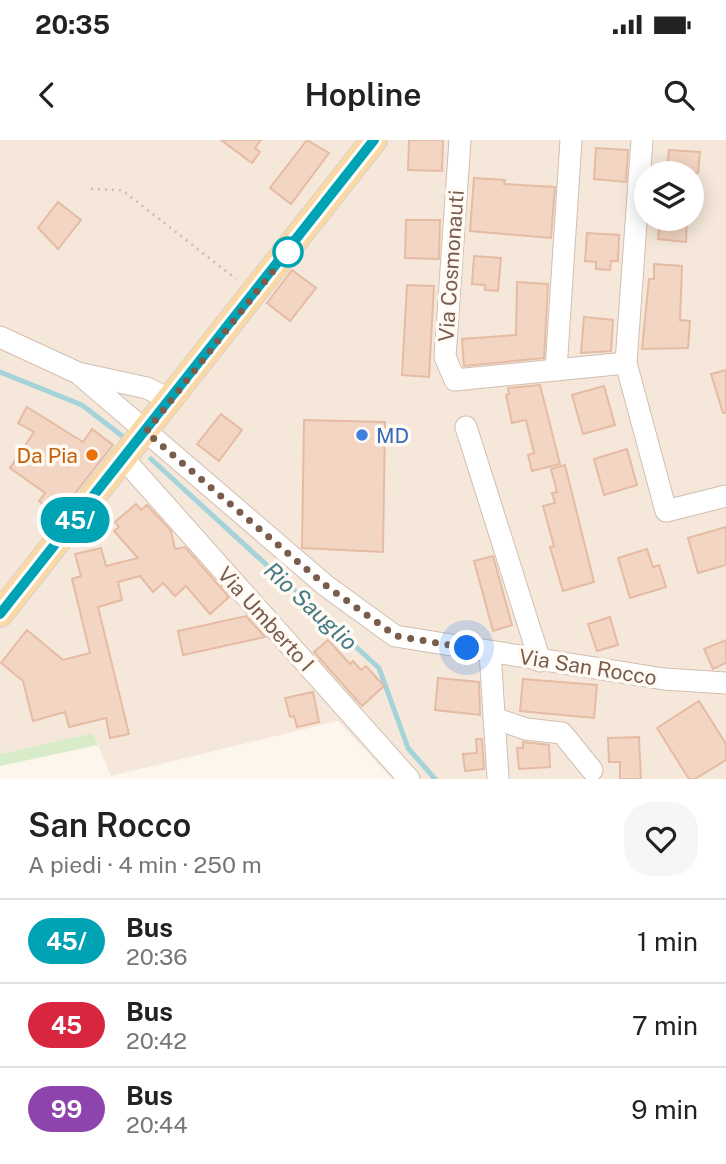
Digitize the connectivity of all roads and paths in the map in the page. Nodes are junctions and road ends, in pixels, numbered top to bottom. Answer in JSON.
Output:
{"nodes":[{"id":1,"x":374,"y":140,"type":"edge"},
{"id":2,"x":460,"y":140,"type":"edge"},
{"id":3,"x":571,"y":140,"type":"edge"},
{"id":4,"x":642,"y":140,"type":"edge"},
{"id":5,"x":91,"y":189,"type":"dead end"},
{"id":6,"x":255,"y":293,"type":"junction"},
{"id":7,"x":0,"y":337,"type":"edge"},
{"id":8,"x":626,"y":363,"type":"junction"},
{"id":9,"x":556,"y":370,"type":"junction"},
{"id":10,"x":78,"y":373,"type":"junction"},
{"id":11,"x":171,"y":400,"type":"junction"},
{"id":12,"x":466,"y":428,"type":"dead end"},
{"id":13,"x":146,"y":432,"type":"junction"},
{"id":14,"x":124,"y":459,"type":"junction"},
{"id":15,"x":726,"y":496,"type":"edge"},
{"id":16,"x":0,"y":614,"type":"edge"},
{"id":17,"x":490,"y":652,"type":"junction"},
{"id":18,"x":540,"y":661,"type":"junction"},
{"id":19,"x":726,"y":683,"type":"edge"},
{"id":20,"x":494,"y":718,"type":"junction"},
{"id":21,"x":592,"y":770,"type":"dead end"},
{"id":22,"x":498,"y":778,"type":"edge"},
{"id":23,"x":409,"y":779,"type":"edge"}],
"edges":[{"from":1,"to":6,"type":"main road"},
{"from":2,"to":9,"type":"street","name":"Via Cosmonauti"},
{"from":3,"to":9,"type":"street"},
{"from":4,"to":8,"type":"street"},
{"from":5,"to":6,"type":"path"},
{"from":6,"to":11,"type":"main road"},
{"from":7,"to":10,"type":"street"},
{"from":8,"to":9,"type":"street","name":"Via Cosmonauti"},
{"from":8,"to":15,"type":"street"},
{"from":10,"to":11,"type":"street"},
{"from":10,"to":13,"type":"street","name":"Via San Rocco"},
{"from":11,"to":13,"type":"main road"},
{"from":12,"to":18,"type":"street"},
{"from":13,"to":14,"type":"main road"},
{"from":13,"to":17,"type":"street","name":"Via San Rocco"},
{"from":14,"to":16,"type":"main road"},
{"from":14,"to":23,"type":"street","name":"Via Umberto I"},
{"from":17,"to":18,"type":"street","name":"Via San Rocco"},
{"from":17,"to":20,"type":"street"},
{"from":18,"to":19,"type":"street","name":"Via San Rocco"},
{"from":20,"to":21,"type":"street"},
{"from":20,"to":22,"type":"street"}]}
